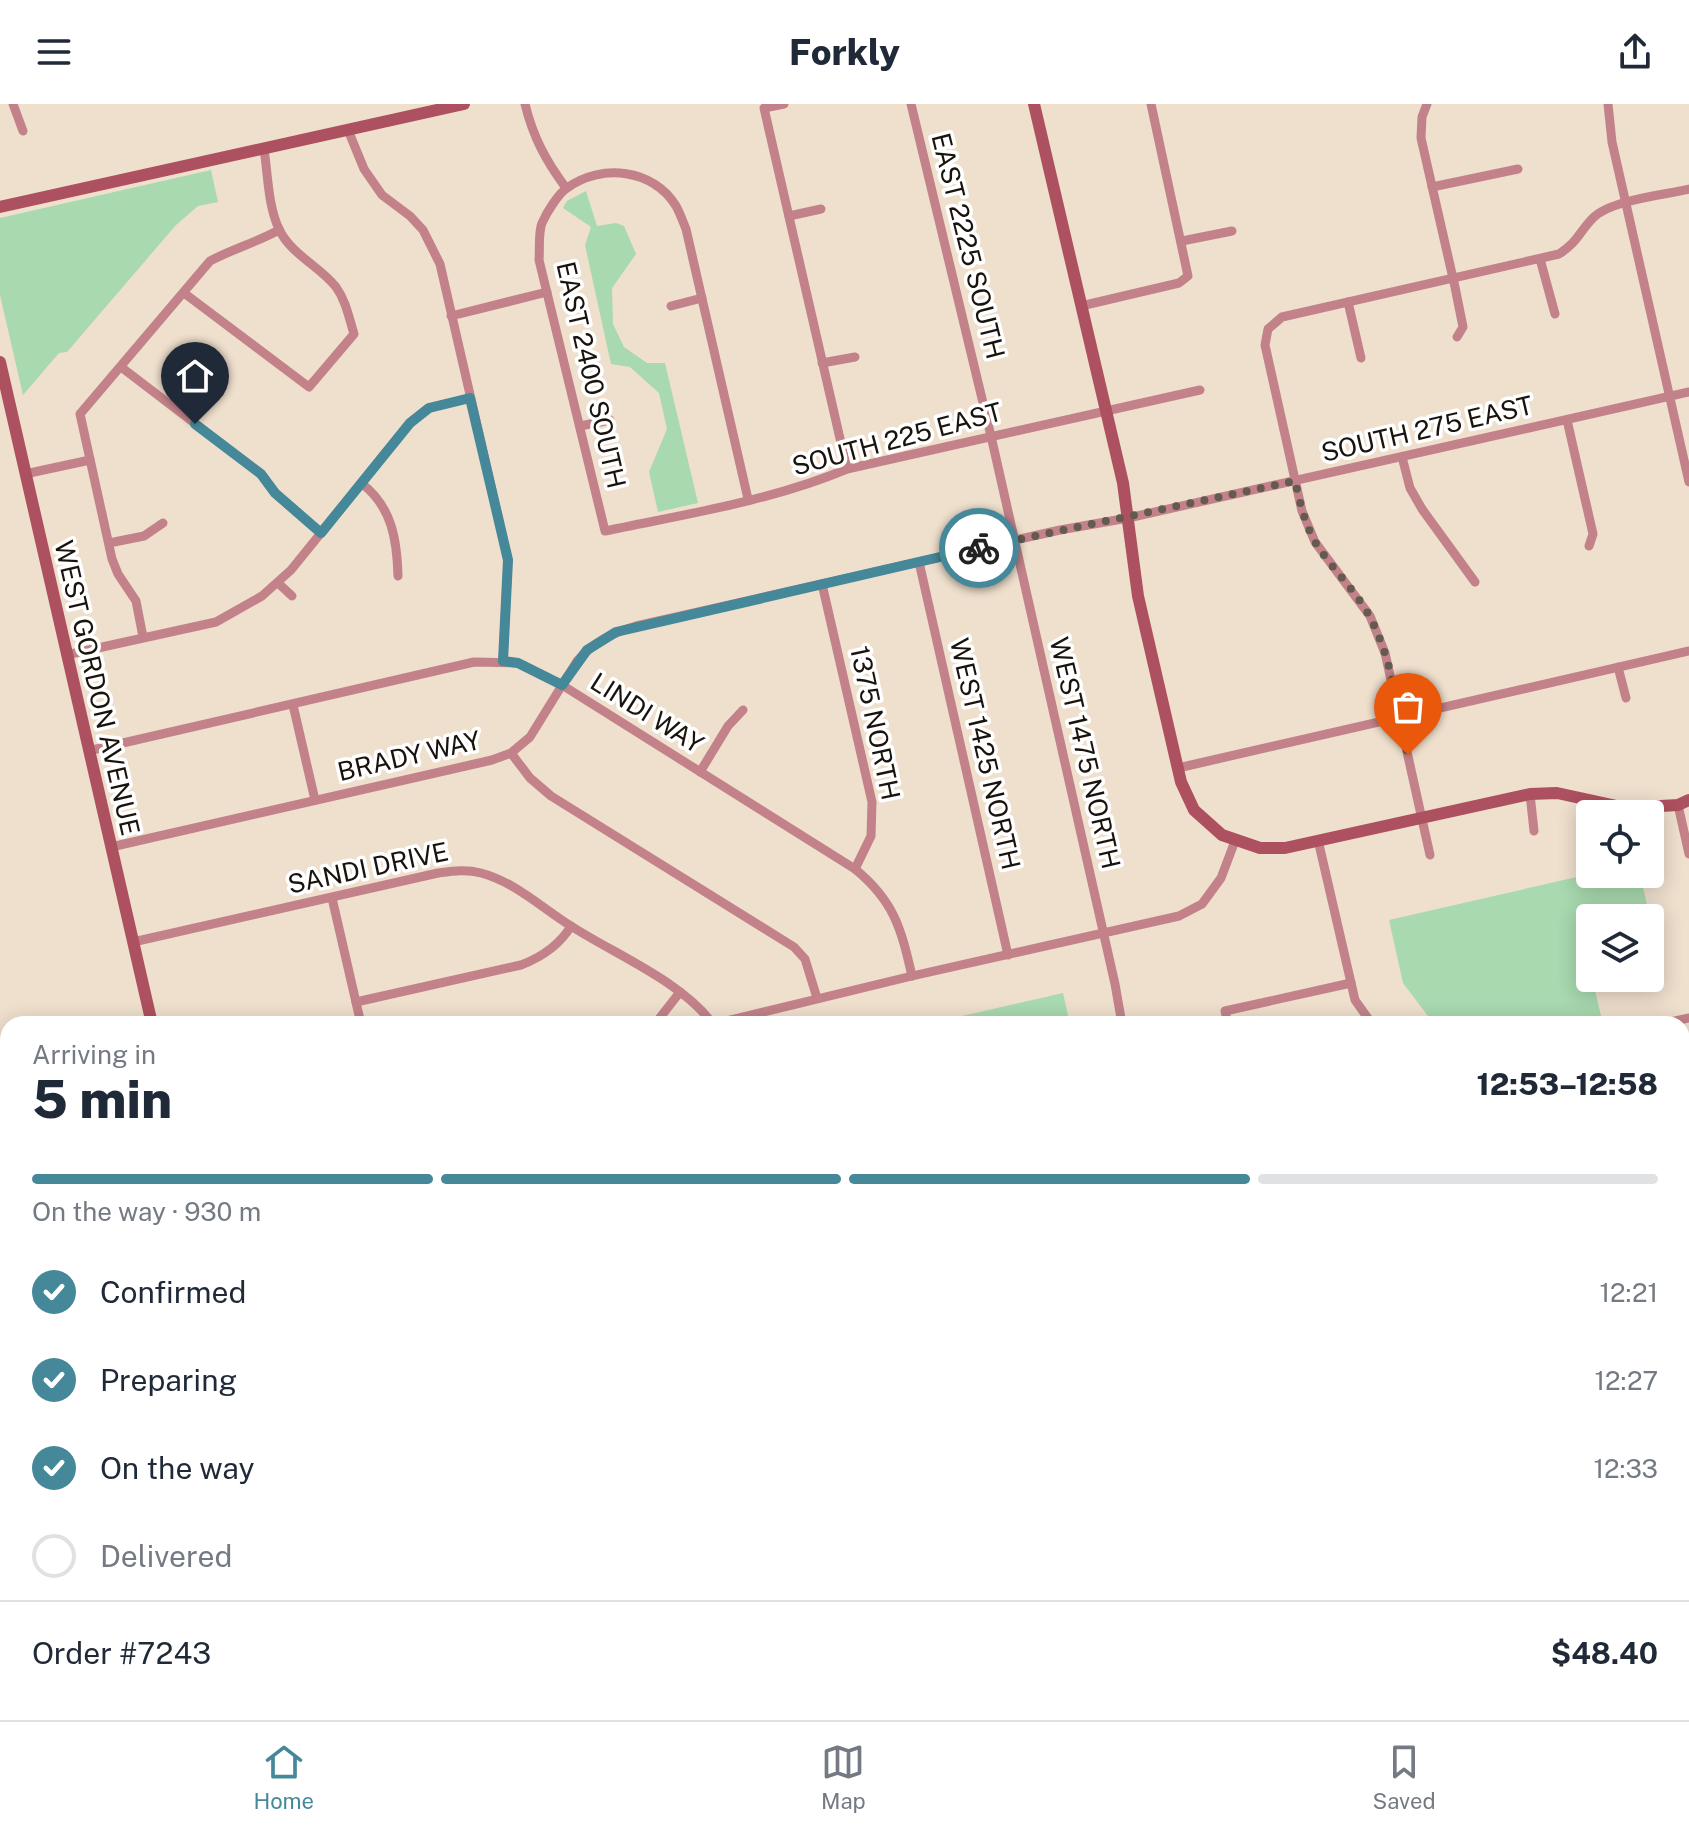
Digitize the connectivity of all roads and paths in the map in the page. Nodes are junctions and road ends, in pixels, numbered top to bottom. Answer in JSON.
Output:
{"nodes":[{"id":1,"x":13,"y":104,"type":"edge"},
{"id":2,"x":464,"y":104,"type":"edge"},
{"id":3,"x":525,"y":104,"type":"edge"},
{"id":4,"x":784,"y":104,"type":"edge"},
{"id":5,"x":911,"y":104,"type":"edge"},
{"id":6,"x":1034,"y":104,"type":"edge"},
{"id":7,"x":1151,"y":104,"type":"edge"},
{"id":8,"x":1427,"y":104,"type":"edge"},
{"id":9,"x":1608,"y":104,"type":"edge"},
{"id":10,"x":348,"y":130,"type":"junction"},
{"id":11,"x":23,"y":131,"type":"dead end"},
{"id":12,"x":264,"y":149,"type":"junction"},
{"id":13,"x":1518,"y":169,"type":"dead end"},
{"id":14,"x":1432,"y":187,"type":"junction"},
{"id":15,"x":566,"y":188,"type":"junction"},
{"id":16,"x":1689,"y":189,"type":"edge"},
{"id":17,"x":1626,"y":204,"type":"junction"},
{"id":18,"x":0,"y":207,"type":"edge"},
{"id":19,"x":821,"y":209,"type":"dead end"},
{"id":20,"x":789,"y":216,"type":"junction"},
{"id":21,"x":279,"y":230,"type":"junction"},
{"id":22,"x":1232,"y":231,"type":"dead end"},
{"id":23,"x":1182,"y":241,"type":"junction"},
{"id":24,"x":1540,"y":259,"type":"junction"},
{"id":25,"x":1454,"y":278,"type":"junction"},
{"id":26,"x":547,"y":292,"type":"junction"},
{"id":27,"x":184,"y":293,"type":"junction"},
{"id":28,"x":702,"y":298,"type":"junction"},
{"id":29,"x":1348,"y":302,"type":"junction"},
{"id":30,"x":671,"y":306,"type":"dead end"},
{"id":31,"x":1081,"y":306,"type":"junction"},
{"id":32,"x":1555,"y":314,"type":"dead end"},
{"id":33,"x":451,"y":316,"type":"junction"},
{"id":34,"x":1457,"y":337,"type":"dead end"},
{"id":35,"x":855,"y":357,"type":"dead end"},
{"id":36,"x":1361,"y":358,"type":"dead end"},
{"id":37,"x":0,"y":362,"type":"edge"},
{"id":38,"x":822,"y":363,"type":"junction"},
{"id":39,"x":121,"y":367,"type":"junction"},
{"id":40,"x":1200,"y":390,"type":"dead end"},
{"id":41,"x":1689,"y":392,"type":"edge"},
{"id":42,"x":1670,"y":397,"type":"junction"},
{"id":43,"x":470,"y":398,"type":"junction"},
{"id":44,"x":1106,"y":411,"type":"junction"},
{"id":45,"x":610,"y":420,"type":"dead end"},
{"id":46,"x":1567,"y":420,"type":"junction"},
{"id":47,"x":580,"y":426,"type":"junction"},
{"id":48,"x":991,"y":436,"type":"junction"},
{"id":49,"x":1402,"y":457,"type":"junction"},
{"id":50,"x":90,"y":460,"type":"junction"},
{"id":51,"x":847,"y":469,"type":"junction"},
{"id":52,"x":25,"y":474,"type":"junction"},
{"id":53,"x":1295,"y":481,"type":"junction"},
{"id":54,"x":1689,"y":482,"type":"edge"},
{"id":55,"x":361,"y":483,"type":"junction"},
{"id":56,"x":1004,"y":493,"type":"joint"},
{"id":57,"x":748,"y":499,"type":"junction"},
{"id":58,"x":1128,"y":518,"type":"junction"},
{"id":59,"x":163,"y":523,"type":"dead end"},
{"id":60,"x":605,"y":531,"type":"joint"},
{"id":61,"x":321,"y":533,"type":"junction"},
{"id":62,"x":1014,"y":540,"type":"junction"},
{"id":63,"x":109,"y":543,"type":"junction"},
{"id":64,"x":1589,"y":546,"type":"dead end"},
{"id":65,"x":919,"y":562,"type":"junction"},
{"id":66,"x":398,"y":576,"type":"dead end"},
{"id":67,"x":1475,"y":582,"type":"dead end"},
{"id":68,"x":278,"y":583,"type":"junction"},
{"id":69,"x":822,"y":584,"type":"junction"},
{"id":70,"x":292,"y":596,"type":"dead end"},
{"id":71,"x":143,"y":637,"type":"junction"},
{"id":72,"x":1689,"y":651,"type":"edge"},
{"id":73,"x":66,"y":655,"type":"junction"},
{"id":74,"x":503,"y":661,"type":"junction"},
{"id":75,"x":1618,"y":667,"type":"junction"},
{"id":76,"x":562,"y":685,"type":"junction"},
{"id":77,"x":1626,"y":698,"type":"dead end"},
{"id":78,"x":293,"y":705,"type":"junction"},
{"id":79,"x":743,"y":710,"type":"dead end"},
{"id":80,"x":1400,"y":717,"type":"junction"},
{"id":81,"x":88,"y":751,"type":"junction"},
{"id":82,"x":511,"y":753,"type":"junction"},
{"id":83,"x":1178,"y":768,"type":"junction"},
{"id":84,"x":700,"y":772,"type":"junction"},
{"id":85,"x":1530,"y":794,"type":"junction"},
{"id":86,"x":315,"y":800,"type":"junction"},
{"id":87,"x":1683,"y":803,"type":"edge"},
{"id":88,"x":1421,"y":817,"type":"junction"},
{"id":89,"x":1534,"y":831,"type":"dead end"},
{"id":90,"x":1318,"y":840,"type":"junction"},
{"id":91,"x":1235,"y":841,"type":"junction"},
{"id":92,"x":111,"y":847,"type":"junction"},
{"id":93,"x":1689,"y":854,"type":"edge"},
{"id":94,"x":1430,"y":855,"type":"dead end"},
{"id":95,"x":855,"y":869,"type":"junction"},
{"id":96,"x":332,"y":898,"type":"junction"},
{"id":97,"x":571,"y":926,"type":"junction"},
{"id":98,"x":1104,"y":933,"type":"junction"},
{"id":99,"x":133,"y":942,"type":"junction"},
{"id":100,"x":1008,"y":955,"type":"junction"},
{"id":101,"x":912,"y":976,"type":"junction"},
{"id":102,"x":1351,"y":983,"type":"junction"},
{"id":103,"x":680,"y":992,"type":"junction"},
{"id":104,"x":817,"y":998,"type":"junction"},
{"id":105,"x":356,"y":1002,"type":"junction"},
{"id":106,"x":150,"y":1016,"type":"edge"},
{"id":107,"x":359,"y":1016,"type":"edge"},
{"id":108,"x":661,"y":1016,"type":"edge"},
{"id":109,"x":707,"y":1016,"type":"edge"},
{"id":110,"x":746,"y":1016,"type":"edge"},
{"id":111,"x":1120,"y":1016,"type":"edge"},
{"id":112,"x":1226,"y":1016,"type":"edge"},
{"id":113,"x":1366,"y":1016,"type":"edge"}],
"edges":[{"from":1,"to":11,"type":"street"},
{"from":2,"to":10,"type":"street"},
{"from":3,"to":15,"type":"street"},
{"from":4,"to":20,"type":"street"},
{"from":5,"to":48,"type":"street","name":"EAST 2225 SOUTH"},
{"from":6,"to":31,"type":"street"},
{"from":7,"to":23,"type":"street"},
{"from":8,"to":14,"type":"street"},
{"from":9,"to":17,"type":"street"},
{"from":10,"to":12,"type":"street"},
{"from":10,"to":33,"type":"street"},
{"from":12,"to":18,"type":"street"},
{"from":12,"to":21,"type":"street"},
{"from":13,"to":14,"type":"street"},
{"from":14,"to":25,"type":"street"},
{"from":15,"to":26,"type":"street","name":"EAST 2400 SOUTH"},
{"from":15,"to":28,"type":"street"},
{"from":16,"to":17,"type":"street"},
{"from":17,"to":24,"type":"street"},
{"from":17,"to":42,"type":"street"},
{"from":19,"to":20,"type":"street"},
{"from":20,"to":38,"type":"street"},
{"from":21,"to":27,"type":"street"},
{"from":21,"to":27,"type":"street"},
{"from":22,"to":23,"type":"street"},
{"from":23,"to":31,"type":"street"},
{"from":24,"to":25,"type":"street"},
{"from":24,"to":32,"type":"street"},
{"from":25,"to":29,"type":"street"},
{"from":25,"to":34,"type":"street"},
{"from":26,"to":33,"type":"street"},
{"from":26,"to":47,"type":"street","name":"EAST 2400 SOUTH"},
{"from":27,"to":39,"type":"street"},
{"from":28,"to":30,"type":"street"},
{"from":28,"to":57,"type":"street"},
{"from":29,"to":36,"type":"street"},
{"from":29,"to":53,"type":"street"},
{"from":31,"to":44,"type":"street"},
{"from":33,"to":43,"type":"street"},
{"from":35,"to":38,"type":"street"},
{"from":37,"to":52,"type":"street","name":"WEST GORDON AVENUE"},
{"from":38,"to":51,"type":"street"},
{"from":39,"to":50,"type":"street"},
{"from":39,"to":61,"type":"street"},
{"from":40,"to":44,"type":"street","name":"SOUTH 225 EAST"},
{"from":41,"to":42,"type":"street","name":"SOUTH 275 EAST"},
{"from":42,"to":46,"type":"street","name":"SOUTH 275 EAST"},
{"from":42,"to":54,"type":"street"},
{"from":43,"to":55,"type":"street"},
{"from":43,"to":74,"type":"street"},
{"from":44,"to":48,"type":"street","name":"SOUTH 225 EAST"},
{"from":44,"to":58,"type":"street"},
{"from":45,"to":47,"type":"street"},
{"from":46,"to":49,"type":"street","name":"SOUTH 275 EAST"},
{"from":46,"to":64,"type":"street"},
{"from":47,"to":60,"type":"street","name":"EAST 2400 SOUTH"},
{"from":48,"to":51,"type":"street","name":"SOUTH 225 EAST"},
{"from":48,"to":56,"type":"street","name":"EAST 2225 SOUTH"},
{"from":49,"to":53,"type":"street","name":"SOUTH 275 EAST"},
{"from":49,"to":67,"type":"street"},
{"from":50,"to":52,"type":"street"},
{"from":50,"to":63,"type":"street"},
{"from":51,"to":57,"type":"street","name":"SOUTH 225 EAST"},
{"from":52,"to":73,"type":"street","name":"WEST GORDON AVENUE"},
{"from":53,"to":58,"type":"street","name":"SOUTH 275 EAST"},
{"from":53,"to":80,"type":"street"},
{"from":55,"to":61,"type":"street"},
{"from":55,"to":66,"type":"street"},
{"from":56,"to":62,"type":"street","name":"WEST 1475 NORTH"},
{"from":57,"to":60,"type":"street","name":"SOUTH 225 EAST"},
{"from":58,"to":62,"type":"street","name":"SOUTH 275 EAST"},
{"from":58,"to":83,"type":"street"},
{"from":59,"to":63,"type":"street"},
{"from":61,"to":68,"type":"street"},
{"from":62,"to":65,"type":"street","name":"SOUTH 275 EAST"},
{"from":62,"to":98,"type":"street","name":"WEST 1475 NORTH"},
{"from":63,"to":71,"type":"street"},
{"from":65,"to":69,"type":"street","name":"SOUTH 275 EAST"},
{"from":65,"to":100,"type":"street","name":"WEST 1425 NORTH"},
{"from":68,"to":70,"type":"street"},
{"from":68,"to":71,"type":"street"},
{"from":69,"to":76,"type":"street","name":"SOUTH 275 EAST"},
{"from":69,"to":95,"type":"street","name":"1375 NORTH"},
{"from":71,"to":73,"type":"street"},
{"from":72,"to":75,"type":"street"},
{"from":73,"to":81,"type":"street","name":"WEST GORDON AVENUE"},
{"from":74,"to":76,"type":"street","name":"LINDI WAY"},
{"from":74,"to":78,"type":"street","name":"LINDI WAY"},
{"from":75,"to":77,"type":"street"},
{"from":75,"to":80,"type":"street"},
{"from":76,"to":82,"type":"street","name":"SOUTH 275 EAST"},
{"from":76,"to":84,"type":"street","name":"LINDI WAY"},
{"from":78,"to":81,"type":"street","name":"LINDI WAY"},
{"from":78,"to":86,"type":"street"},
{"from":79,"to":84,"type":"street"},
{"from":80,"to":83,"type":"street"},
{"from":80,"to":88,"type":"street"},
{"from":81,"to":92,"type":"street","name":"WEST GORDON AVENUE"},
{"from":82,"to":86,"type":"street","name":"BRADY WAY"},
{"from":82,"to":104,"type":"street","name":"BRADY WAY"},
{"from":83,"to":91,"type":"street"},
{"from":84,"to":95,"type":"street","name":"LINDI WAY"},
{"from":85,"to":87,"type":"street"},
{"from":85,"to":88,"type":"street"},
{"from":85,"to":89,"type":"street"},
{"from":86,"to":92,"type":"street","name":"BRADY WAY"},
{"from":87,"to":93,"type":"street"},
{"from":88,"to":90,"type":"street"},
{"from":88,"to":94,"type":"street"},
{"from":90,"to":91,"type":"street"},
{"from":90,"to":102,"type":"street"},
{"from":91,"to":98,"type":"street","name":"SANDI DRIVE"},
{"from":92,"to":99,"type":"street","name":"WEST GORDON AVENUE"},
{"from":95,"to":101,"type":"street","name":"LINDI WAY"},
{"from":96,"to":97,"type":"street","name":"SANDI DRIVE"},
{"from":96,"to":99,"type":"street","name":"SANDI DRIVE"},
{"from":96,"to":105,"type":"street"},
{"from":97,"to":103,"type":"street","name":"SANDI DRIVE"},
{"from":97,"to":105,"type":"street"},
{"from":98,"to":100,"type":"street","name":"SANDI DRIVE"},
{"from":98,"to":111,"type":"street","name":"WEST 1475 NORTH"},
{"from":99,"to":106,"type":"street","name":"WEST GORDON AVENUE"},
{"from":100,"to":101,"type":"street","name":"SANDI DRIVE"},
{"from":101,"to":104,"type":"street","name":"SANDI DRIVE"},
{"from":102,"to":112,"type":"street"},
{"from":102,"to":113,"type":"street"},
{"from":103,"to":108,"type":"street"},
{"from":103,"to":109,"type":"street","name":"SANDI DRIVE"},
{"from":104,"to":110,"type":"street","name":"SANDI DRIVE"},
{"from":105,"to":107,"type":"street"}]}
